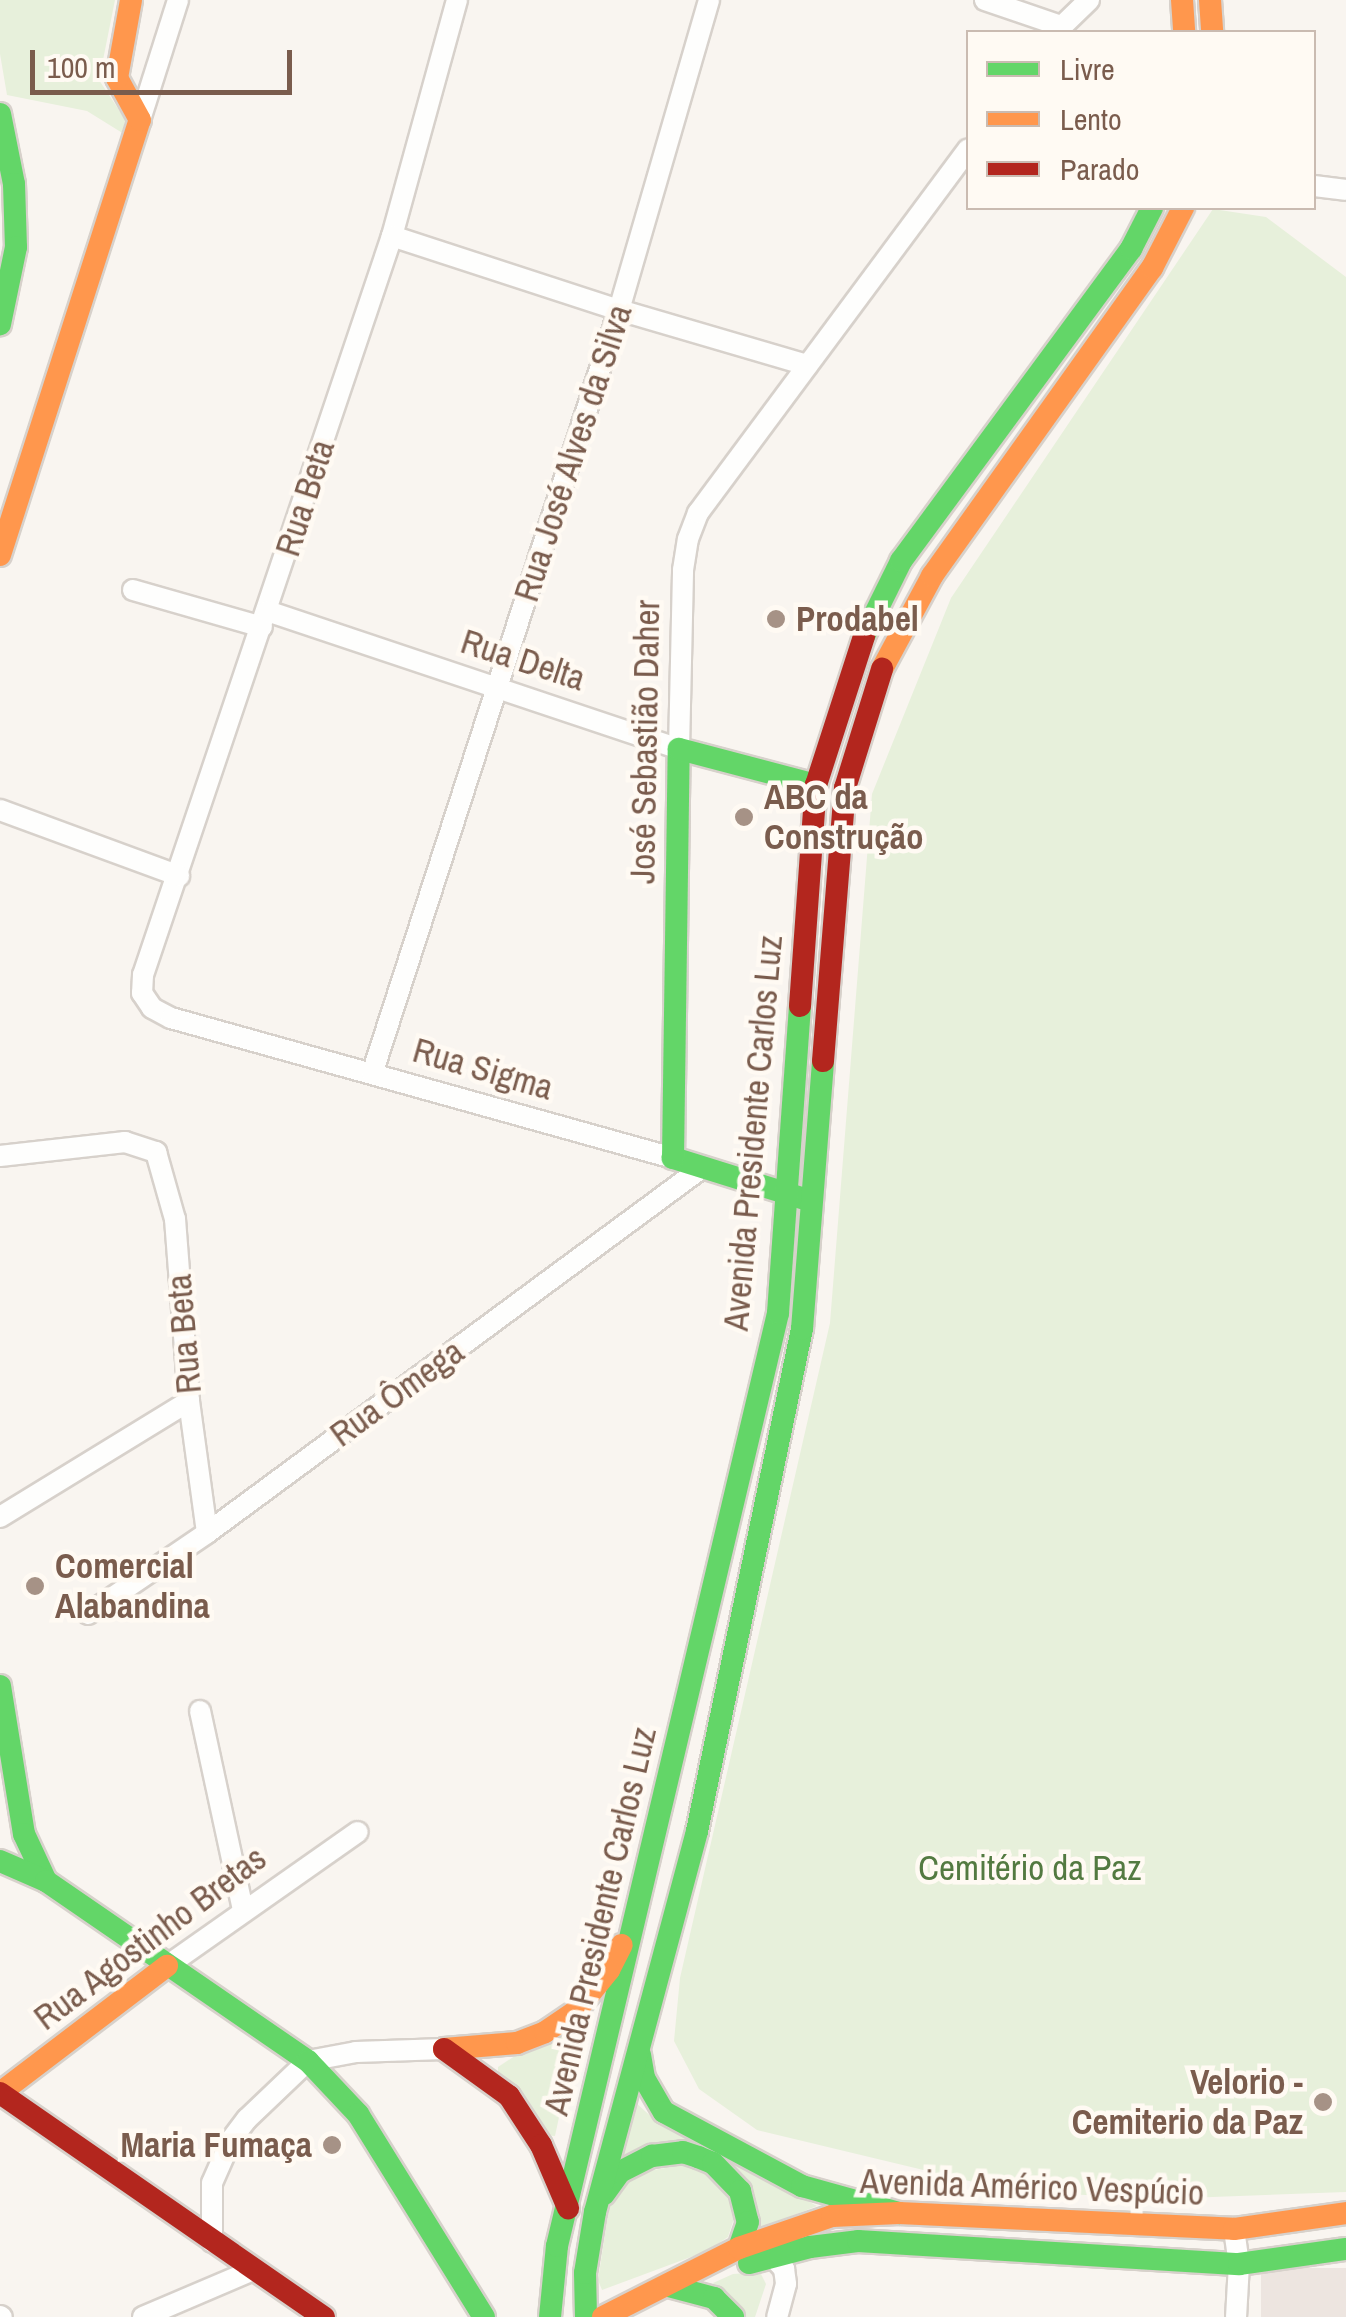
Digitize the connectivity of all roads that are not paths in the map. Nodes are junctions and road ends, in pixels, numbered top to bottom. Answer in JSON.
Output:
{"nodes":[{"id":1,"x":132,"y":0,"type":"edge"},
{"id":2,"x":178,"y":0,"type":"edge"},
{"id":3,"x":457,"y":0,"type":"edge"},
{"id":4,"x":708,"y":0,"type":"edge"},
{"id":5,"x":985,"y":0,"type":"edge"},
{"id":6,"x":1089,"y":0,"type":"edge"},
{"id":7,"x":1182,"y":0,"type":"edge"},
{"id":8,"x":1210,"y":0,"type":"edge"},
{"id":9,"x":1059,"y":29,"type":"edge"},
{"id":10,"x":1184,"y":30,"type":"edge"},
{"id":11,"x":1212,"y":30,"type":"edge"},
{"id":12,"x":0,"y":114,"type":"edge"},
{"id":13,"x":140,"y":120,"type":"junction"},
{"id":14,"x":966,"y":153,"type":"edge"},
{"id":15,"x":1316,"y":186,"type":"edge"},
{"id":16,"x":1346,"y":190,"type":"edge"},
{"id":17,"x":1151,"y":210,"type":"edge"},
{"id":18,"x":1182,"y":210,"type":"edge"},
{"id":19,"x":392,"y":236,"type":"junction"},
{"id":20,"x":619,"y":310,"type":"junction"},
{"id":21,"x":0,"y":324,"type":"edge"},
{"id":22,"x":807,"y":365,"type":"junction"},
{"id":23,"x":0,"y":555,"type":"edge"},
{"id":24,"x":132,"y":590,"type":"dead end"},
{"id":25,"x":264,"y":619,"type":"junction"},
{"id":26,"x":497,"y":688,"type":"junction"},
{"id":27,"x":679,"y":748,"type":"junction"},
{"id":28,"x":816,"y":785,"type":"junction"},
{"id":29,"x":0,"y":810,"type":"edge"},
{"id":30,"x":179,"y":876,"type":"junction"},
{"id":31,"x":142,"y":992,"type":"joint"},
{"id":32,"x":372,"y":1074,"type":"junction"},
{"id":33,"x":0,"y":1156,"type":"edge"},
{"id":34,"x":673,"y":1158,"type":"junction"},
{"id":35,"x":703,"y":1167,"type":"junction"},
{"id":36,"x":788,"y":1198,"type":"junction"},
{"id":37,"x":814,"y":1201,"type":"junction"},
{"id":38,"x":189,"y":1402,"type":"junction"},
{"id":39,"x":0,"y":1517,"type":"edge"},
{"id":40,"x":207,"y":1534,"type":"junction"},
{"id":41,"x":88,"y":1614,"type":"dead end"},
{"id":42,"x":0,"y":1686,"type":"edge"},
{"id":43,"x":200,"y":1711,"type":"dead end"},
{"id":44,"x":24,"y":1834,"type":"junction"},
{"id":45,"x":351,"y":1836,"type":"dead end"},
{"id":46,"x":0,"y":1860,"type":"edge"},
{"id":47,"x":46,"y":1881,"type":"junction"},
{"id":48,"x":243,"y":1910,"type":"junction"},
{"id":49,"x":640,"y":1910,"type":"junction"},
{"id":50,"x":167,"y":1966,"type":"junction"},
{"id":51,"x":444,"y":2049,"type":"junction"},
{"id":52,"x":640,"y":2052,"type":"junction"},
{"id":53,"x":308,"y":2061,"type":"junction"},
{"id":54,"x":0,"y":2093,"type":"edge"},
{"id":55,"x":568,"y":2208,"type":"junction"},
{"id":56,"x":595,"y":2212,"type":"junction"},
{"id":57,"x":899,"y":2212,"type":"junction"},
{"id":58,"x":1346,"y":2212,"type":"edge"},
{"id":59,"x":1234,"y":2229,"type":"junction"},
{"id":60,"x":212,"y":2242,"type":"junction"},
{"id":61,"x":740,"y":2248,"type":"junction"},
{"id":62,"x":1346,"y":2249,"type":"edge"},
{"id":63,"x":772,"y":2256,"type":"junction"},
{"id":64,"x":1239,"y":2264,"type":"junction"},
{"id":65,"x":251,"y":2270,"type":"junction"},
{"id":66,"x":669,"y":2286,"type":"junction"},
{"id":67,"x":613,"y":2312,"type":"edge"},
{"id":68,"x":144,"y":2317,"type":"edge"},
{"id":69,"x":324,"y":2317,"type":"edge"},
{"id":70,"x":484,"y":2317,"type":"edge"},
{"id":71,"x":550,"y":2317,"type":"edge"},
{"id":72,"x":586,"y":2317,"type":"edge"},
{"id":73,"x":733,"y":2317,"type":"edge"},
{"id":74,"x":777,"y":2317,"type":"edge"},
{"id":75,"x":1236,"y":2317,"type":"edge"}],
"edges":[{"from":1,"to":13,"type":"main road"},
{"from":2,"to":13,"type":"street"},
{"from":3,"to":19,"type":"street","name":"Rua Beta"},
{"from":4,"to":20,"type":"street","name":"Rua José Alves da Silva"},
{"from":5,"to":9,"type":"street"},
{"from":6,"to":9,"type":"street"},
{"from":7,"to":10,"type":"main road"},
{"from":8,"to":11,"type":"main road"},
{"from":12,"to":21,"type":"main road"},
{"from":13,"to":23,"type":"main road"},
{"from":14,"to":22,"type":"street","name":"José Sebastião Daher"},
{"from":15,"to":16,"type":"street"},
{"from":17,"to":28,"type":"main road","name":"Avenida Presidente Carlos Luz"},
{"from":18,"to":37,"type":"main road","name":"Avenida Presidente Carlos Luz"},
{"from":19,"to":20,"type":"street"},
{"from":19,"to":25,"type":"street","name":"Rua Beta"},
{"from":20,"to":22,"type":"street"},
{"from":20,"to":26,"type":"street","name":"Rua José Alves da Silva"},
{"from":22,"to":27,"type":"street","name":"José Sebastião Daher"},
{"from":24,"to":25,"type":"street","name":"Rua Delta"},
{"from":25,"to":26,"type":"street","name":"Rua Delta"},
{"from":25,"to":30,"type":"street","name":"Rua Beta"},
{"from":26,"to":27,"type":"street","name":"Rua Delta"},
{"from":26,"to":32,"type":"street","name":"Rua José Alves da Silva"},
{"from":27,"to":28,"type":"main road","name":"Rua Delta"},
{"from":27,"to":34,"type":"main road","name":"José Sebastião Daher"},
{"from":28,"to":36,"type":"main road","name":"Avenida Presidente Carlos Luz"},
{"from":29,"to":30,"type":"street"},
{"from":30,"to":31,"type":"street","name":"Rua Beta"},
{"from":31,"to":32,"type":"street","name":"Rua Sigma"},
{"from":32,"to":34,"type":"street","name":"Rua Sigma"},
{"from":33,"to":38,"type":"street","name":"Rua Beta"},
{"from":34,"to":35,"type":"main road","name":"Rua Sigma"},
{"from":35,"to":36,"type":"main road","name":"Rua Sigma"},
{"from":35,"to":40,"type":"street","name":"Rua Ômega"},
{"from":36,"to":37,"type":"main road","name":"Rua Sigma"},
{"from":36,"to":49,"type":"main road","name":"Avenida Presidente Carlos Luz"},
{"from":37,"to":52,"type":"main road","name":"Avenida Presidente Carlos Luz"},
{"from":38,"to":39,"type":"street"},
{"from":38,"to":40,"type":"street","name":"Rua Beta"},
{"from":40,"to":41,"type":"street","name":"Rua Ômega"},
{"from":42,"to":44,"type":"main road"},
{"from":43,"to":48,"type":"street"},
{"from":44,"to":46,"type":"main road"},
{"from":44,"to":47,"type":"main road"},
{"from":45,"to":48,"type":"street","name":"Rua Agostinho Bretas"},
{"from":46,"to":47,"type":"main road"},
{"from":47,"to":50,"type":"main road"},
{"from":48,"to":50,"type":"street","name":"Rua Agostinho Bretas"},
{"from":49,"to":51,"type":"main road"},
{"from":49,"to":55,"type":"main road","name":"Avenida Presidente Carlos Luz"},
{"from":50,"to":53,"type":"main road"},
{"from":50,"to":54,"type":"main road","name":"Rua Agostinho Bretas"},
{"from":51,"to":53,"type":"street"},
{"from":51,"to":55,"type":"main road"},
{"from":52,"to":56,"type":"main road","name":"Avenida Presidente Carlos Luz"},
{"from":52,"to":57,"type":"main road"},
{"from":53,"to":60,"type":"street"},
{"from":53,"to":70,"type":"main road"},
{"from":54,"to":60,"type":"main road"},
{"from":55,"to":71,"type":"main road","name":"Avenida Presidente Carlos Luz"},
{"from":56,"to":61,"type":"main road"},
{"from":56,"to":72,"type":"main road","name":"Avenida Presidente Carlos Luz"},
{"from":57,"to":59,"type":"main road","name":"Avenida Américo Vespúcio"},
{"from":57,"to":61,"type":"main road","name":"Avenida Américo Vespúcio"},
{"from":58,"to":59,"type":"main road","name":"Avenida Américo Vespúcio"},
{"from":59,"to":64,"type":"street"},
{"from":60,"to":65,"type":"main road"},
{"from":61,"to":66,"type":"main road","name":"Avenida Américo Vespúcio"},
{"from":62,"to":64,"type":"main road","name":"Avenida Américo Vespúcio"},
{"from":63,"to":64,"type":"main road","name":"Avenida Américo Vespúcio"},
{"from":63,"to":66,"type":"main road","name":"Avenida Américo Vespúcio"},
{"from":63,"to":74,"type":"street"},
{"from":64,"to":75,"type":"street"},
{"from":65,"to":68,"type":"street"},
{"from":65,"to":69,"type":"main road"},
{"from":66,"to":67,"type":"main road","name":"Avenida Américo Vespúcio"},
{"from":66,"to":73,"type":"main road"}]}
